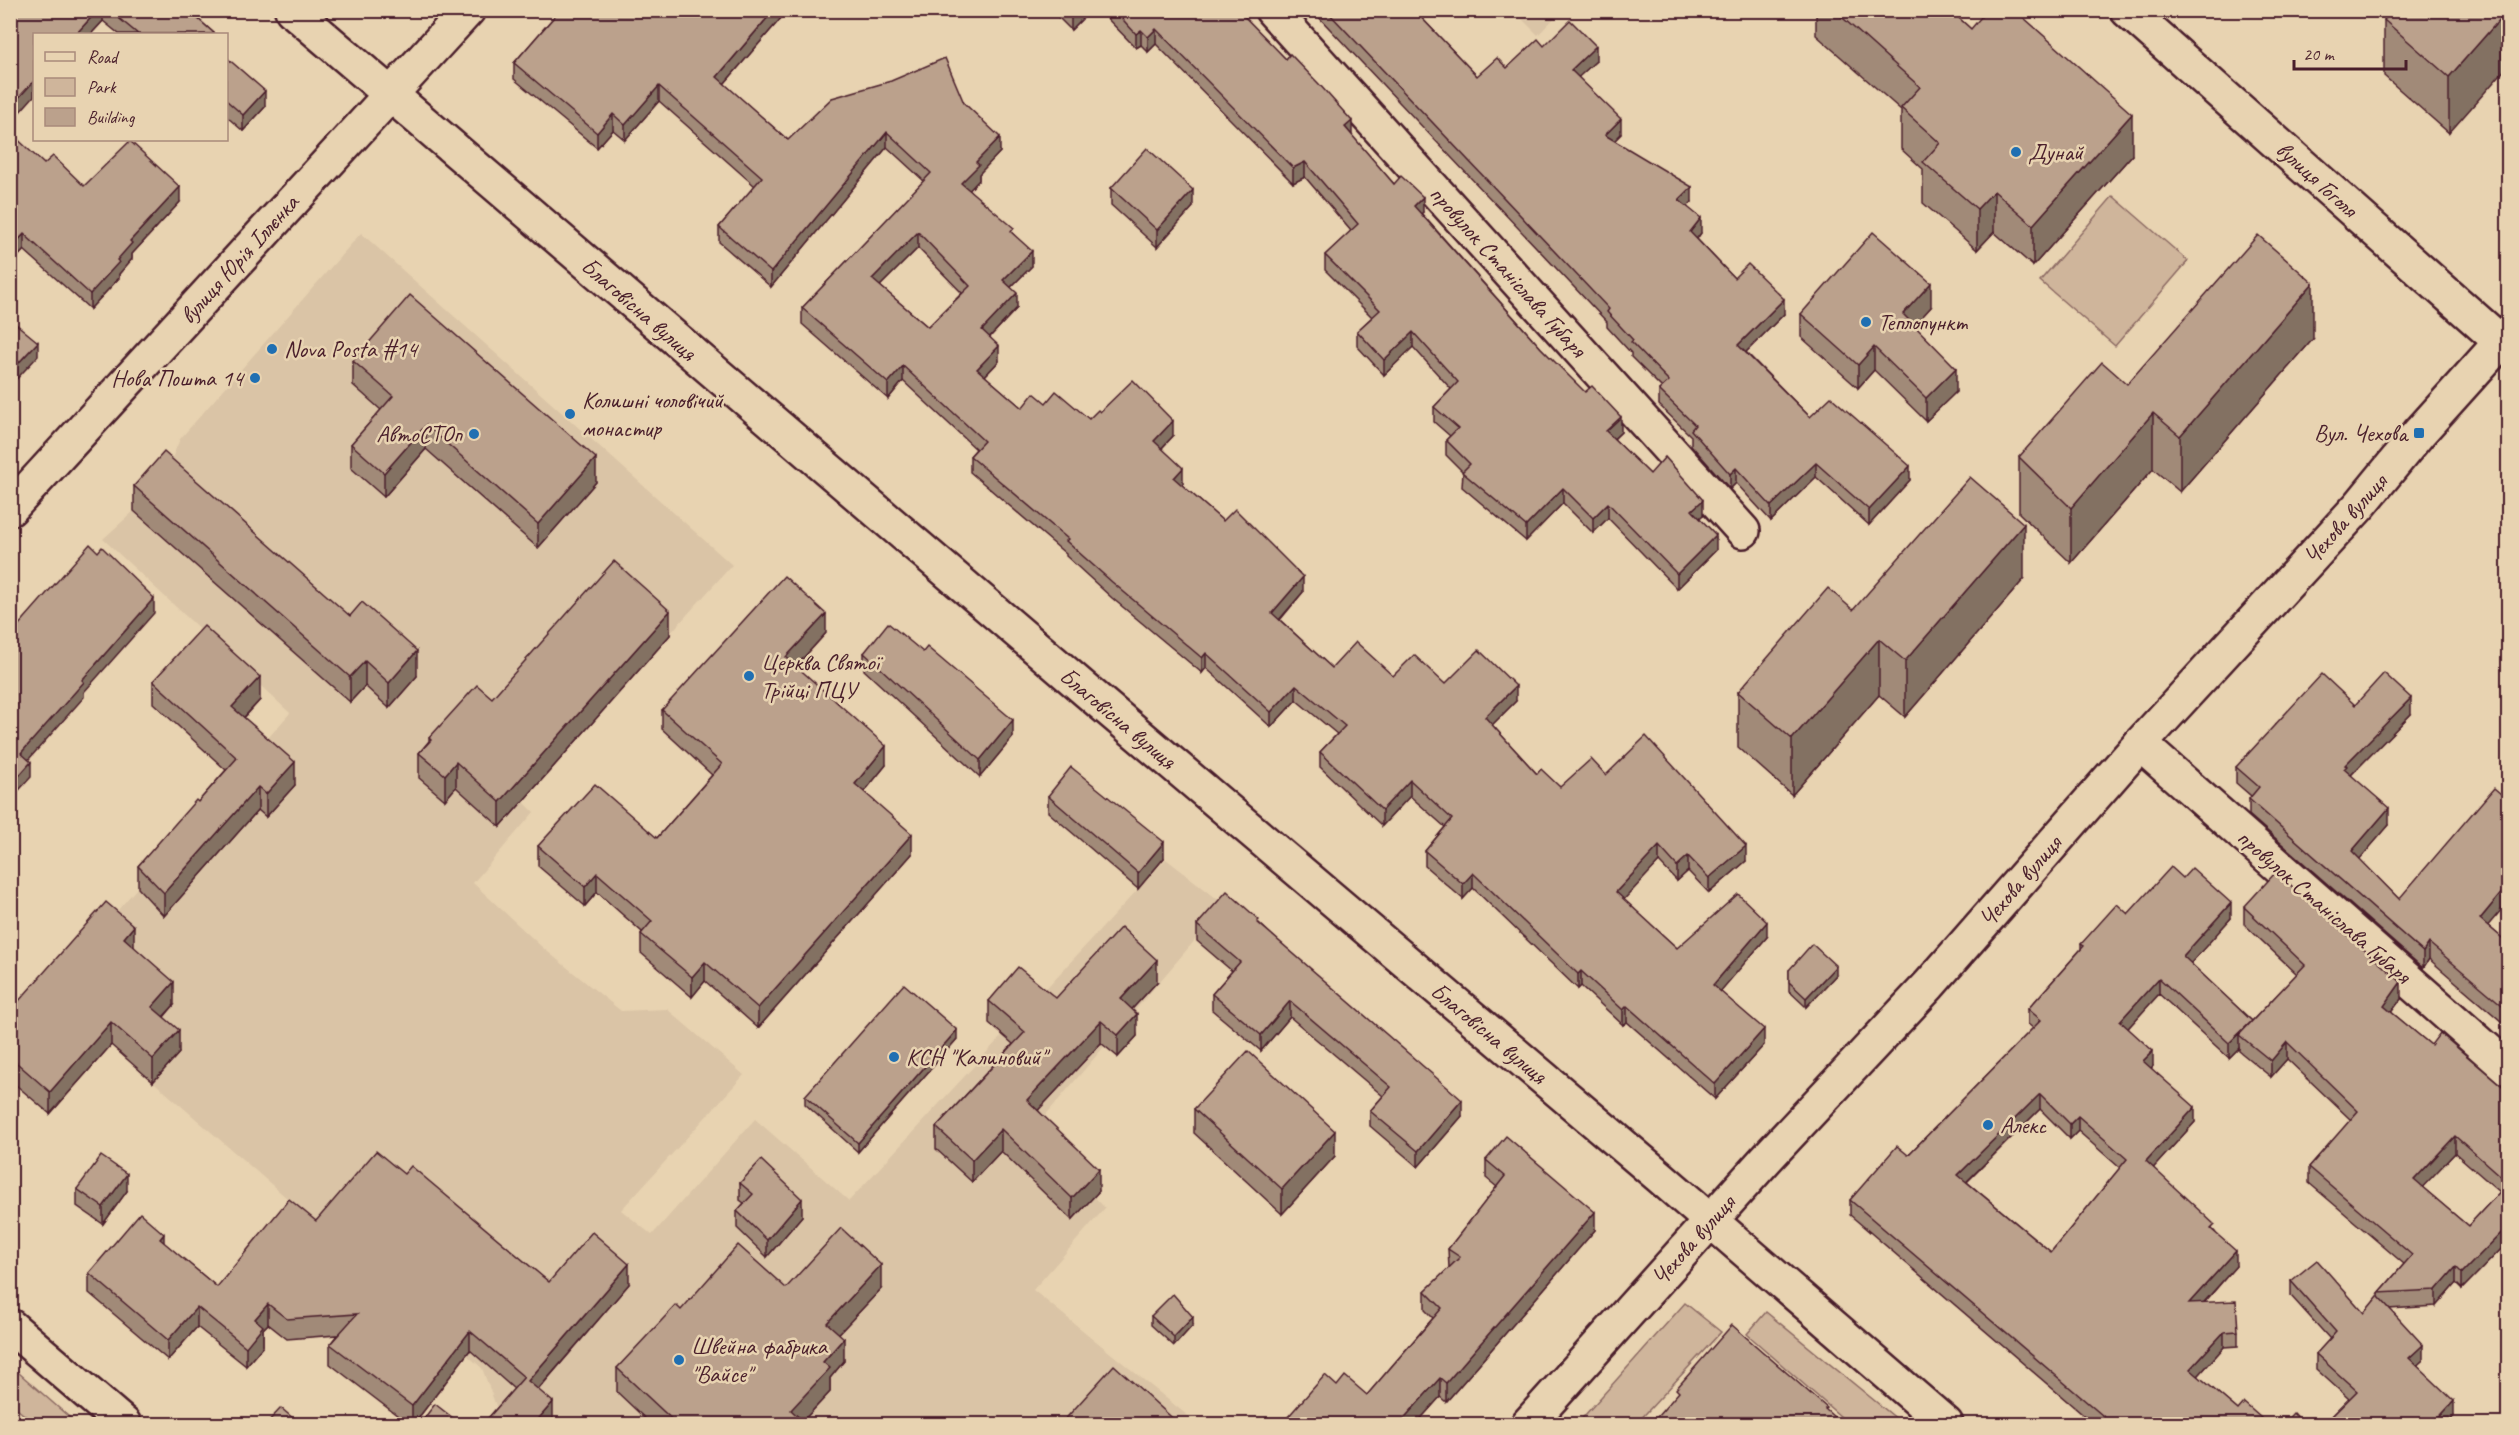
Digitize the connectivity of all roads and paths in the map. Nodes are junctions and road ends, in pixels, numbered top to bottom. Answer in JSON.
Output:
{"nodes":[{"id":1,"x":292,"y":10,"type":"edge"},
{"id":2,"x":468,"y":10,"type":"edge"},
{"id":3,"x":1272,"y":10,"type":"edge"},
{"id":4,"x":2127,"y":10,"type":"edge"},
{"id":5,"x":389,"y":94,"type":"junction"},
{"id":6,"x":2506,"y":340,"type":"edge"},
{"id":7,"x":10,"y":509,"type":"edge"},
{"id":8,"x":1743,"y":531,"type":"dead end"},
{"id":9,"x":2140,"y":744,"type":"junction"},
{"id":10,"x":2508,"y":1068,"type":"edge"},
{"id":11,"x":1711,"y":1221,"type":"junction"},
{"id":12,"x":10,"y":1326,"type":"edge"},
{"id":13,"x":124,"y":1425,"type":"edge"},
{"id":14,"x":1528,"y":1425,"type":"edge"},
{"id":15,"x":1946,"y":1425,"type":"edge"}],
"edges":[{"from":1,"to":5,"type":"street","name":"Благовісна вулиця"},
{"from":2,"to":5,"type":"street","name":"вулиця Юрія Іллєнка"},
{"from":3,"to":8,"type":"street","name":"провулок Станіслава Губаря"},
{"from":4,"to":6,"type":"street","name":"вулиця Гоголя"},
{"from":5,"to":7,"type":"street","name":"вулиця Юрія Іллєнка"},
{"from":5,"to":11,"type":"street","name":"Благовісна вулиця"},
{"from":6,"to":9,"type":"street","name":"Чехова вулиця"},
{"from":9,"to":10,"type":"street","name":"провулок Станіслава Губаря"},
{"from":9,"to":11,"type":"street","name":"Чехова вулиця"},
{"from":11,"to":14,"type":"street","name":"Чехова вулиця"},
{"from":11,"to":15,"type":"street","name":"Благовісна вулиця"},
{"from":12,"to":13,"type":"street"}]}
